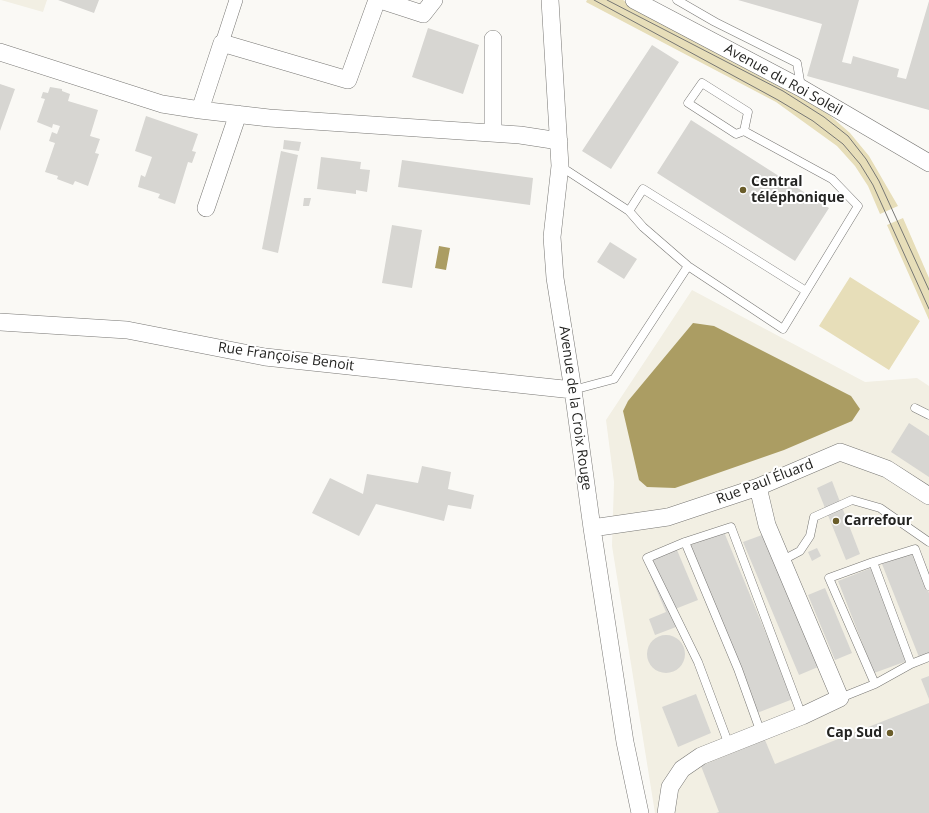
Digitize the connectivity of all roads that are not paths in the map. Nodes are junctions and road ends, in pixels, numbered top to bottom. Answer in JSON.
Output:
{"nodes":[{"id":1,"x":236,"y":0,"type":"edge"},
{"id":2,"x":378,"y":0,"type":"edge"},
{"id":3,"x":434,"y":0,"type":"edge"},
{"id":4,"x":550,"y":0,"type":"edge"},
{"id":5,"x":634,"y":0,"type":"edge"},
{"id":6,"x":677,"y":0,"type":"edge"},
{"id":7,"x":494,"y":39,"type":"dead end"},
{"id":8,"x":222,"y":43,"type":"junction"},
{"id":9,"x":0,"y":52,"type":"edge"},
{"id":10,"x":801,"y":88,"type":"junction"},
{"id":11,"x":200,"y":110,"type":"junction"},
{"id":12,"x":238,"y":114,"type":"junction"},
{"id":13,"x":744,"y":131,"type":"junction"},
{"id":14,"x":493,"y":133,"type":"junction"},
{"id":15,"x":559,"y":141,"type":"junction"},
{"id":16,"x":929,"y":163,"type":"edge"},
{"id":17,"x":560,"y":166,"type":"junction"},
{"id":18,"x":206,"y":208,"type":"dead end"},
{"id":19,"x":629,"y":211,"type":"junction"},
{"id":20,"x":688,"y":266,"type":"junction"},
{"id":21,"x":806,"y":291,"type":"junction"},
{"id":22,"x":0,"y":322,"type":"edge"},
{"id":23,"x":573,"y":390,"type":"junction"},
{"id":24,"x":916,"y":408,"type":"dead end"},
{"id":25,"x":929,"y":416,"type":"edge"},
{"id":26,"x":758,"y":487,"type":"junction"},
{"id":27,"x":929,"y":496,"type":"edge"},
{"id":28,"x":592,"y":528,"type":"junction"},
{"id":29,"x":685,"y":542,"type":"junction"},
{"id":30,"x":929,"y":542,"type":"edge"},
{"id":31,"x":781,"y":561,"type":"junction"},
{"id":32,"x":873,"y":562,"type":"junction"},
{"id":33,"x":929,"y":586,"type":"edge"},
{"id":34,"x":929,"y":657,"type":"edge"},
{"id":35,"x":911,"y":664,"type":"junction"},
{"id":36,"x":875,"y":684,"type":"junction"},
{"id":37,"x":840,"y":698,"type":"junction"},
{"id":38,"x":802,"y":716,"type":"junction"},
{"id":39,"x":761,"y":733,"type":"junction"},
{"id":40,"x":729,"y":745,"type":"junction"},
{"id":41,"x":640,"y":813,"type":"edge"},
{"id":42,"x":666,"y":813,"type":"edge"}],
"edges":[{"from":1,"to":8,"type":"street"},
{"from":2,"to":3,"type":"street"},
{"from":2,"to":8,"type":"street"},
{"from":4,"to":15,"type":"street","name":"Avenue de la Croix Rouge"},
{"from":5,"to":10,"type":"street","name":"Avenue du Roi Soleil"},
{"from":6,"to":10,"type":"lane"},
{"from":7,"to":14,"type":"street"},
{"from":8,"to":11,"type":"street"},
{"from":9,"to":11,"type":"street"},
{"from":10,"to":16,"type":"street","name":"Avenue du Roi Soleil"},
{"from":11,"to":12,"type":"street"},
{"from":12,"to":14,"type":"street"},
{"from":12,"to":18,"type":"street"},
{"from":13,"to":13,"type":"lane"},
{"from":13,"to":21,"type":"lane"},
{"from":14,"to":15,"type":"street"},
{"from":15,"to":17,"type":"street","name":"Avenue de la Croix Rouge"},
{"from":17,"to":19,"type":"lane"},
{"from":17,"to":23,"type":"street","name":"Avenue de la Croix Rouge"},
{"from":19,"to":20,"type":"lane"},
{"from":19,"to":21,"type":"lane"},
{"from":20,"to":21,"type":"lane"},
{"from":20,"to":23,"type":"lane"},
{"from":22,"to":23,"type":"street","name":"Rue Françoise Benoit"},
{"from":23,"to":28,"type":"street","name":"Avenue de la Croix Rouge"},
{"from":24,"to":25,"type":"lane"},
{"from":26,"to":27,"type":"street","name":"Rue Paul Éluard"},
{"from":26,"to":28,"type":"street","name":"Rue Paul Éluard"},
{"from":26,"to":31,"type":"street"},
{"from":28,"to":41,"type":"street","name":"Avenue de la Croix Rouge"},
{"from":29,"to":38,"type":"lane"},
{"from":29,"to":39,"type":"lane"},
{"from":29,"to":40,"type":"lane"},
{"from":30,"to":31,"type":"lane"},
{"from":31,"to":37,"type":"street"},
{"from":32,"to":33,"type":"lane"},
{"from":32,"to":35,"type":"lane"},
{"from":32,"to":36,"type":"lane"},
{"from":34,"to":35,"type":"lane"},
{"from":35,"to":36,"type":"lane"},
{"from":36,"to":37,"type":"lane"},
{"from":37,"to":38,"type":"street"},
{"from":38,"to":39,"type":"street"},
{"from":39,"to":40,"type":"street"},
{"from":40,"to":42,"type":"street"}]}
